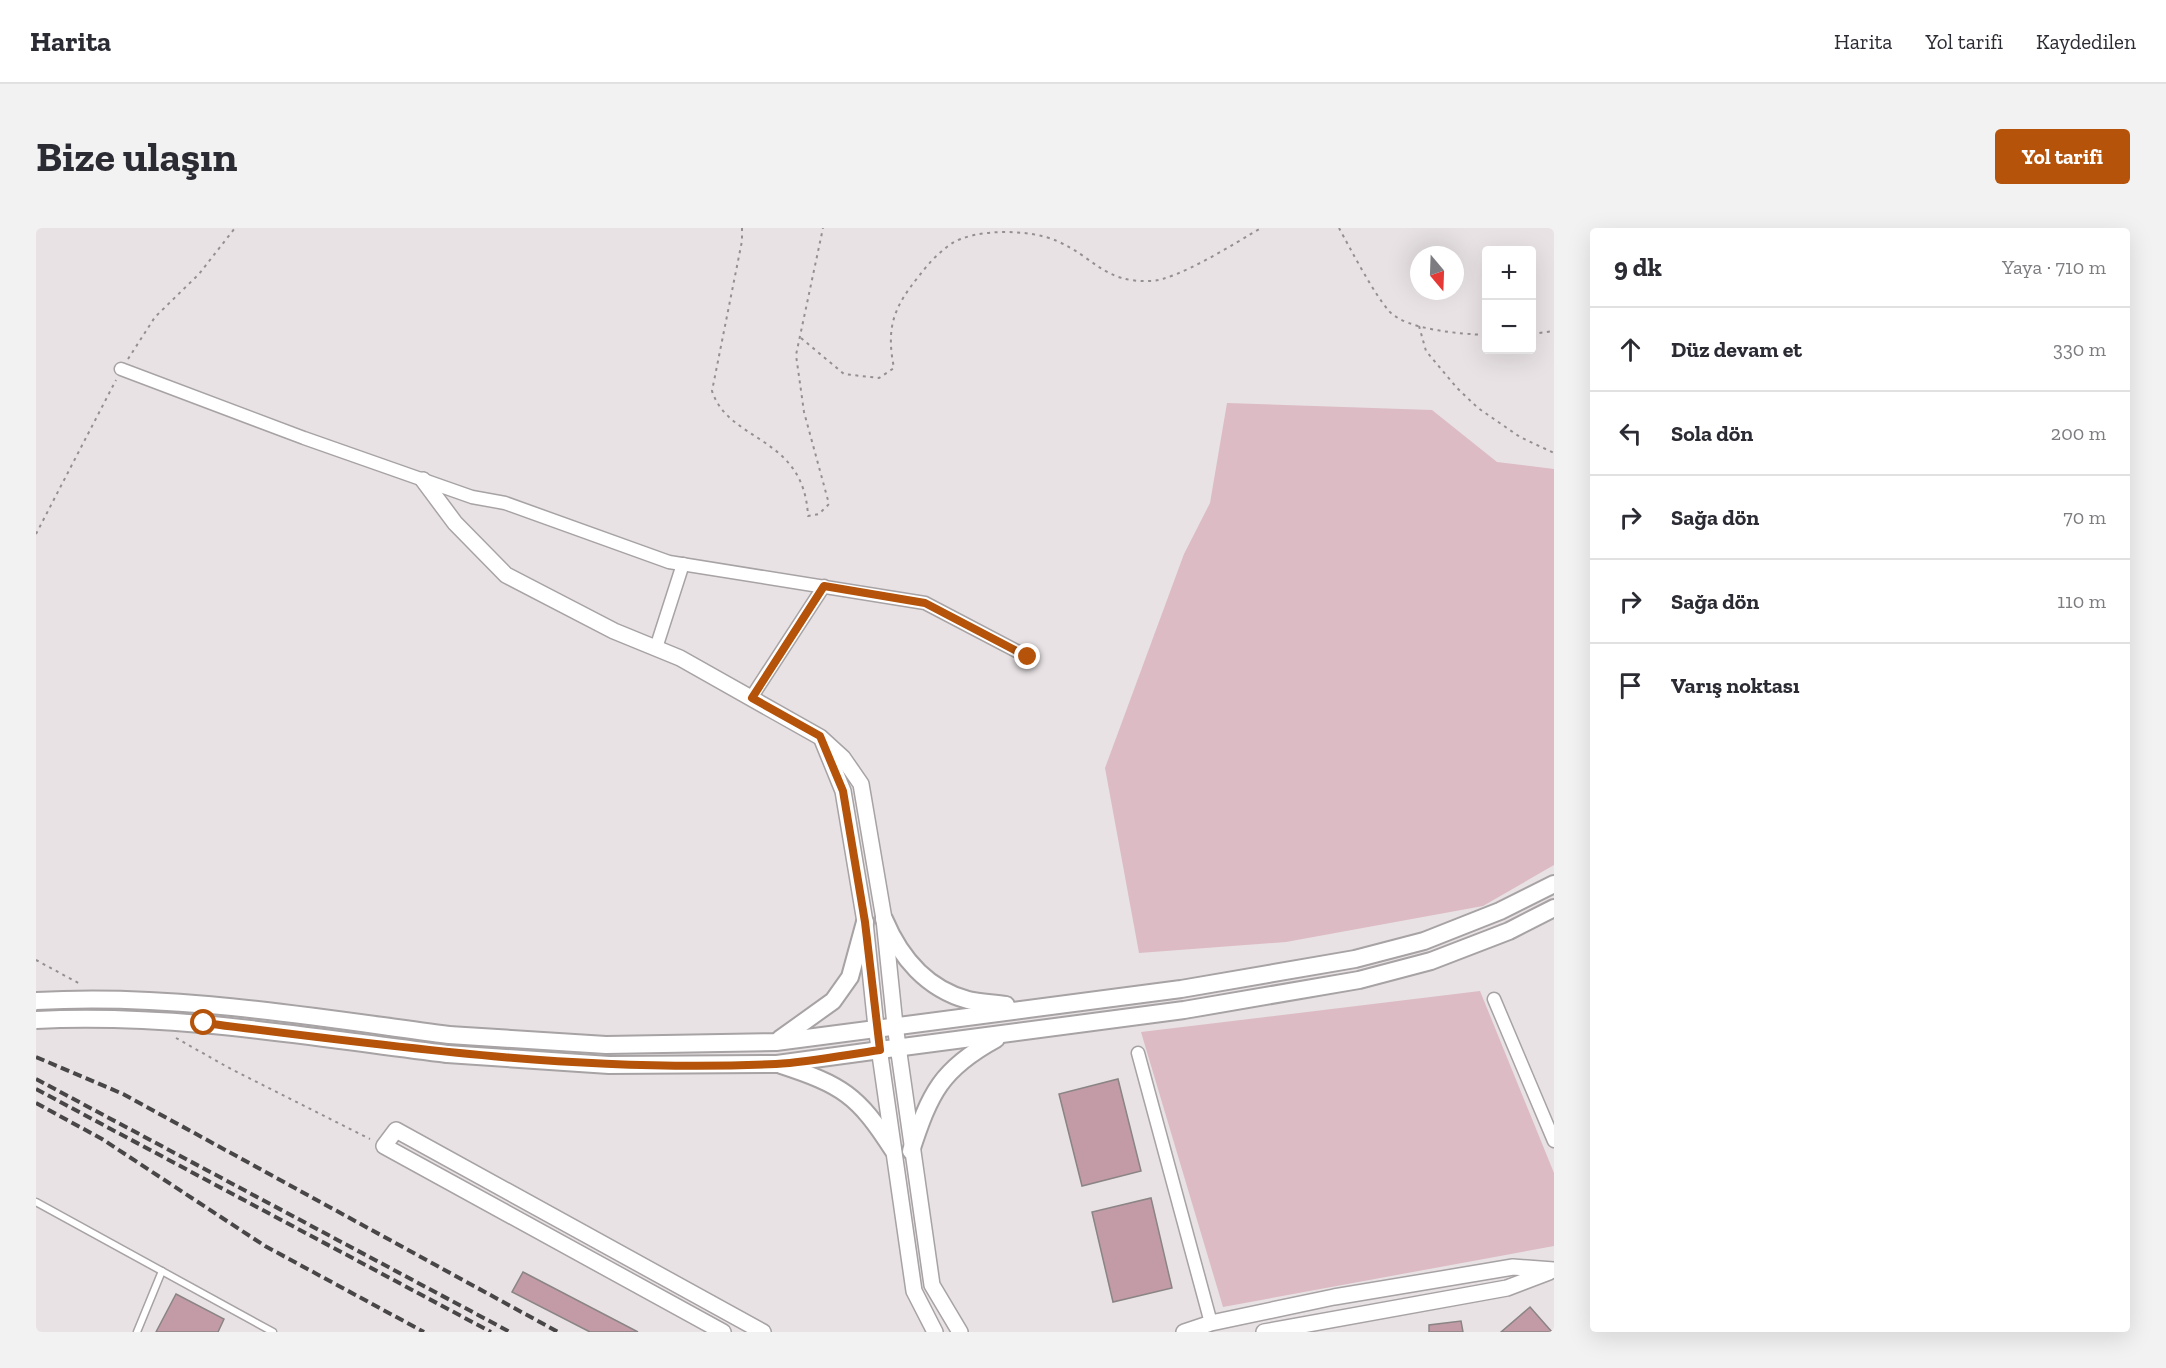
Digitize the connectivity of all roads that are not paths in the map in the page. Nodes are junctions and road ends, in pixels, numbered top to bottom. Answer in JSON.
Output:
{"nodes":[{"id":1,"x":121,"y":369,"type":"dead end"},
{"id":2,"x":423,"y":480,"type":"junction"},
{"id":3,"x":683,"y":564,"type":"junction"},
{"id":4,"x":824,"y":586,"type":"junction"},
{"id":5,"x":656,"y":648,"type":"junction"},
{"id":6,"x":1028,"y":657,"type":"dead end"},
{"id":7,"x":752,"y":698,"type":"junction"},
{"id":8,"x":820,"y":736,"type":"junction"},
{"id":9,"x":1554,"y":884,"type":"edge"},
{"id":10,"x":1554,"y":908,"type":"edge"},
{"id":11,"x":884,"y":920,"type":"junction"},
{"id":12,"x":865,"y":922,"type":"junction"},
{"id":13,"x":1494,"y":999,"type":"dead end"},
{"id":14,"x":36,"y":1001,"type":"edge"},
{"id":15,"x":1030,"y":1008,"type":"junction"},
{"id":16,"x":36,"y":1020,"type":"edge"},
{"id":17,"x":894,"y":1025,"type":"junction"},
{"id":18,"x":876,"y":1027,"type":"junction"},
{"id":19,"x":1006,"y":1034,"type":"junction"},
{"id":20,"x":776,"y":1042,"type":"junction"},
{"id":21,"x":898,"y":1048,"type":"junction"},
{"id":22,"x":880,"y":1050,"type":"junction"},
{"id":23,"x":1137,"y":1053,"type":"dead end"},
{"id":24,"x":777,"y":1064,"type":"junction"},
{"id":25,"x":1554,"y":1141,"type":"edge"},
{"id":26,"x":893,"y":1150,"type":"junction"},
{"id":27,"x":912,"y":1151,"type":"junction"},
{"id":28,"x":36,"y":1202,"type":"edge"},
{"id":29,"x":1554,"y":1270,"type":"edge"},
{"id":30,"x":162,"y":1271,"type":"junction"},
{"id":31,"x":1211,"y":1323,"type":"junction"},
{"id":32,"x":137,"y":1332,"type":"edge"},
{"id":33,"x":273,"y":1332,"type":"edge"},
{"id":34,"x":723,"y":1332,"type":"edge"},
{"id":35,"x":763,"y":1332,"type":"edge"},
{"id":36,"x":935,"y":1332,"type":"edge"},
{"id":37,"x":960,"y":1332,"type":"edge"},
{"id":38,"x":1184,"y":1332,"type":"edge"},
{"id":39,"x":1264,"y":1332,"type":"edge"}],
"edges":[{"from":1,"to":2,"type":"street"},
{"from":2,"to":3,"type":"street"},
{"from":2,"to":5,"type":"street"},
{"from":3,"to":4,"type":"street"},
{"from":3,"to":5,"type":"street"},
{"from":4,"to":6,"type":"street"},
{"from":4,"to":7,"type":"street"},
{"from":5,"to":7,"type":"street"},
{"from":7,"to":8,"type":"street"},
{"from":8,"to":11,"type":"street"},
{"from":8,"to":12,"type":"street"},
{"from":9,"to":15,"type":"main road"},
{"from":10,"to":19,"type":"main road"},
{"from":11,"to":15,"type":"main road"},
{"from":11,"to":17,"type":"street"},
{"from":12,"to":18,"type":"street"},
{"from":12,"to":20,"type":"main road"},
{"from":13,"to":25,"type":"street"},
{"from":14,"to":20,"type":"main road","bridge":true},
{"from":15,"to":17,"type":"main road"},
{"from":16,"to":24,"type":"main road","bridge":true},
{"from":17,"to":18,"type":"main road"},
{"from":17,"to":21,"type":"street"},
{"from":18,"to":20,"type":"main road"},
{"from":18,"to":22,"type":"street"},
{"from":19,"to":21,"type":"main road"},
{"from":19,"to":27,"type":"main road"},
{"from":21,"to":22,"type":"main road"},
{"from":21,"to":27,"type":"street"},
{"from":22,"to":24,"type":"main road"},
{"from":22,"to":26,"type":"street"},
{"from":23,"to":31,"type":"street"},
{"from":24,"to":26,"type":"main road"},
{"from":26,"to":36,"type":"street"},
{"from":27,"to":37,"type":"street"},
{"from":28,"to":30,"type":"lane"},
{"from":29,"to":31,"type":"street"},
{"from":29,"to":39,"type":"street"},
{"from":30,"to":32,"type":"lane"},
{"from":30,"to":33,"type":"lane"},
{"from":31,"to":38,"type":"street"},
{"from":34,"to":35,"type":"street"}]}
